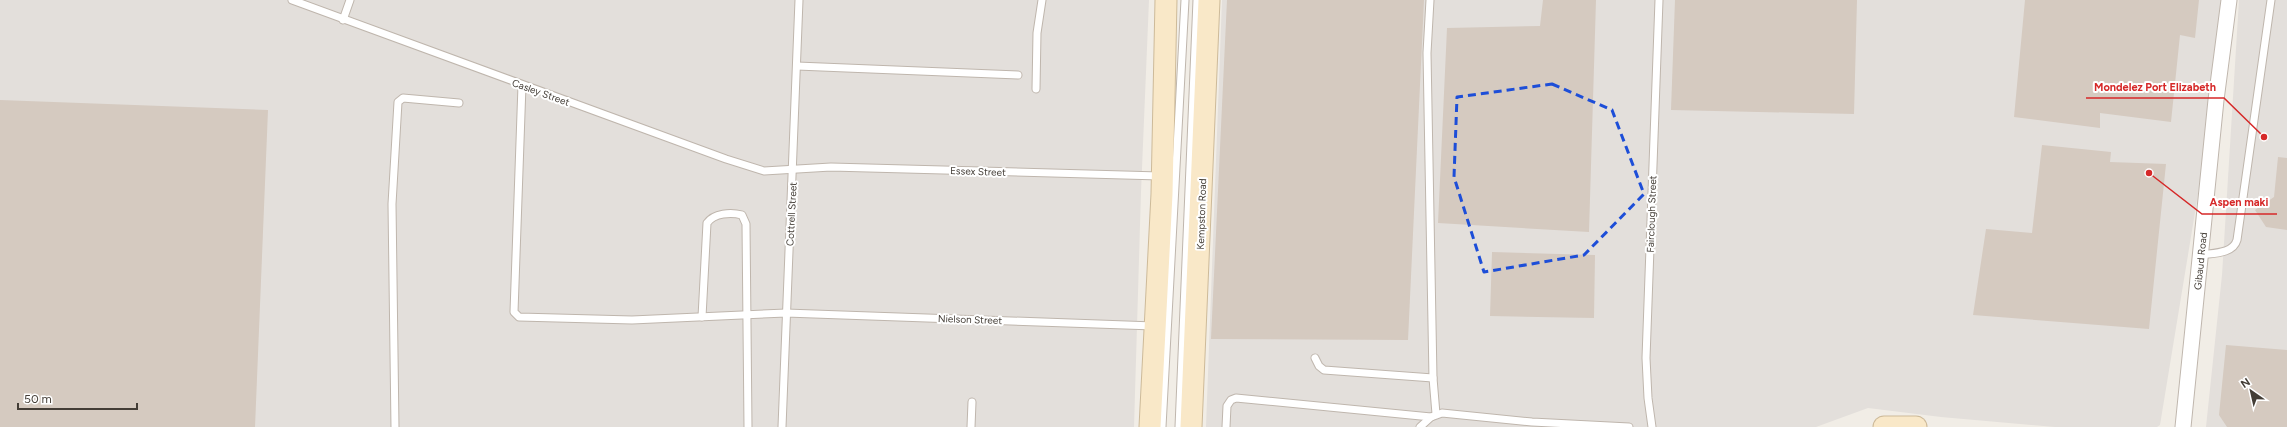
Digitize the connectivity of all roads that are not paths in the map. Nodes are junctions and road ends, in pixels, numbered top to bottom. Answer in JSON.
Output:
{"nodes":[{"id":1,"x":292,"y":0,"type":"edge"},
{"id":2,"x":350,"y":0,"type":"edge"},
{"id":3,"x":799,"y":0,"type":"edge"},
{"id":4,"x":1042,"y":0,"type":"edge"},
{"id":5,"x":1166,"y":0,"type":"edge"},
{"id":6,"x":1186,"y":0,"type":"edge"},
{"id":7,"x":1197,"y":0,"type":"edge"},
{"id":8,"x":1209,"y":0,"type":"edge"},
{"id":9,"x":1430,"y":0,"type":"edge"},
{"id":10,"x":1659,"y":0,"type":"edge"},
{"id":11,"x":2229,"y":0,"type":"edge"},
{"id":12,"x":2271,"y":0,"type":"edge"},
{"id":13,"x":343,"y":20,"type":"junction"},
{"id":14,"x":797,"y":66,"type":"junction"},
{"id":15,"x":1018,"y":75,"type":"dead end"},
{"id":16,"x":522,"y":85,"type":"junction"},
{"id":17,"x":1036,"y":89,"type":"dead end"},
{"id":18,"x":459,"y":103,"type":"dead end"},
{"id":19,"x":793,"y":170,"type":"junction"},
{"id":20,"x":1163,"y":176,"type":"junction"},
{"id":21,"x":2201,"y":254,"type":"junction"},
{"id":22,"x":786,"y":313,"type":"junction"},
{"id":23,"x":745,"y":315,"type":"junction"},
{"id":24,"x":702,"y":317,"type":"junction"},
{"id":25,"x":1154,"y":326,"type":"junction"},
{"id":26,"x":1315,"y":358,"type":"dead end"},
{"id":27,"x":1433,"y":378,"type":"junction"},
{"id":28,"x":972,"y":402,"type":"dead end"},
{"id":29,"x":1433,"y":415,"type":"junction"},
{"id":30,"x":1532,"y":424,"type":"edge"},
{"id":31,"x":1421,"y":426,"type":"edge"},
{"id":32,"x":395,"y":427,"type":"edge"},
{"id":33,"x":748,"y":427,"type":"edge"},
{"id":34,"x":782,"y":427,"type":"edge"},
{"id":35,"x":971,"y":427,"type":"edge"},
{"id":36,"x":1150,"y":427,"type":"edge"},
{"id":37,"x":1162,"y":427,"type":"edge"},
{"id":38,"x":1179,"y":427,"type":"edge"},
{"id":39,"x":1191,"y":427,"type":"edge"},
{"id":40,"x":1226,"y":427,"type":"edge"},
{"id":41,"x":1629,"y":427,"type":"edge"},
{"id":42,"x":1652,"y":427,"type":"edge"},
{"id":43,"x":1884,"y":427,"type":"edge"},
{"id":44,"x":1916,"y":427,"type":"edge"},
{"id":45,"x":2183,"y":427,"type":"edge"}],
"edges":[{"from":1,"to":13,"type":"lane","name":"Casley Street"},
{"from":2,"to":13,"type":"lane"},
{"from":3,"to":14,"type":"lane","name":"Cottrell Street"},
{"from":4,"to":17,"type":"lane"},
{"from":5,"to":20,"type":"main road"},
{"from":6,"to":37,"type":"lane"},
{"from":7,"to":38,"type":"lane"},
{"from":8,"to":39,"type":"main road","name":"Kempston Road"},
{"from":9,"to":27,"type":"lane"},
{"from":10,"to":42,"type":"lane","name":"Fairclough Street"},
{"from":11,"to":21,"type":"street","name":"Gibaud Road"},
{"from":12,"to":21,"type":"lane"},
{"from":13,"to":16,"type":"lane","name":"Casley Street"},
{"from":14,"to":15,"type":"lane"},
{"from":14,"to":19,"type":"lane","name":"Cottrell Street"},
{"from":16,"to":19,"type":"lane","name":"Casley Street"},
{"from":16,"to":24,"type":"lane","name":"Nielson Street"},
{"from":18,"to":32,"type":"lane"},
{"from":19,"to":20,"type":"lane","name":"Essex Street"},
{"from":19,"to":22,"type":"lane","name":"Cottrell Street"},
{"from":20,"to":25,"type":"main road"},
{"from":21,"to":45,"type":"street","name":"Gibaud Road"},
{"from":22,"to":23,"type":"lane","name":"Nielson Street"},
{"from":22,"to":25,"type":"lane","name":"Nielson Street"},
{"from":22,"to":34,"type":"lane","name":"Cottrell Street"},
{"from":23,"to":24,"type":"lane","name":"Nielson Street"},
{"from":23,"to":24,"type":"lane"},
{"from":23,"to":33,"type":"lane"},
{"from":25,"to":36,"type":"main road"},
{"from":26,"to":27,"type":"lane"},
{"from":27,"to":29,"type":"lane"},
{"from":28,"to":35,"type":"lane"},
{"from":29,"to":30,"type":"lane"},
{"from":29,"to":31,"type":"lane"},
{"from":29,"to":40,"type":"lane"},
{"from":30,"to":41,"type":"lane"},
{"from":43,"to":44,"type":"main road"}]}
